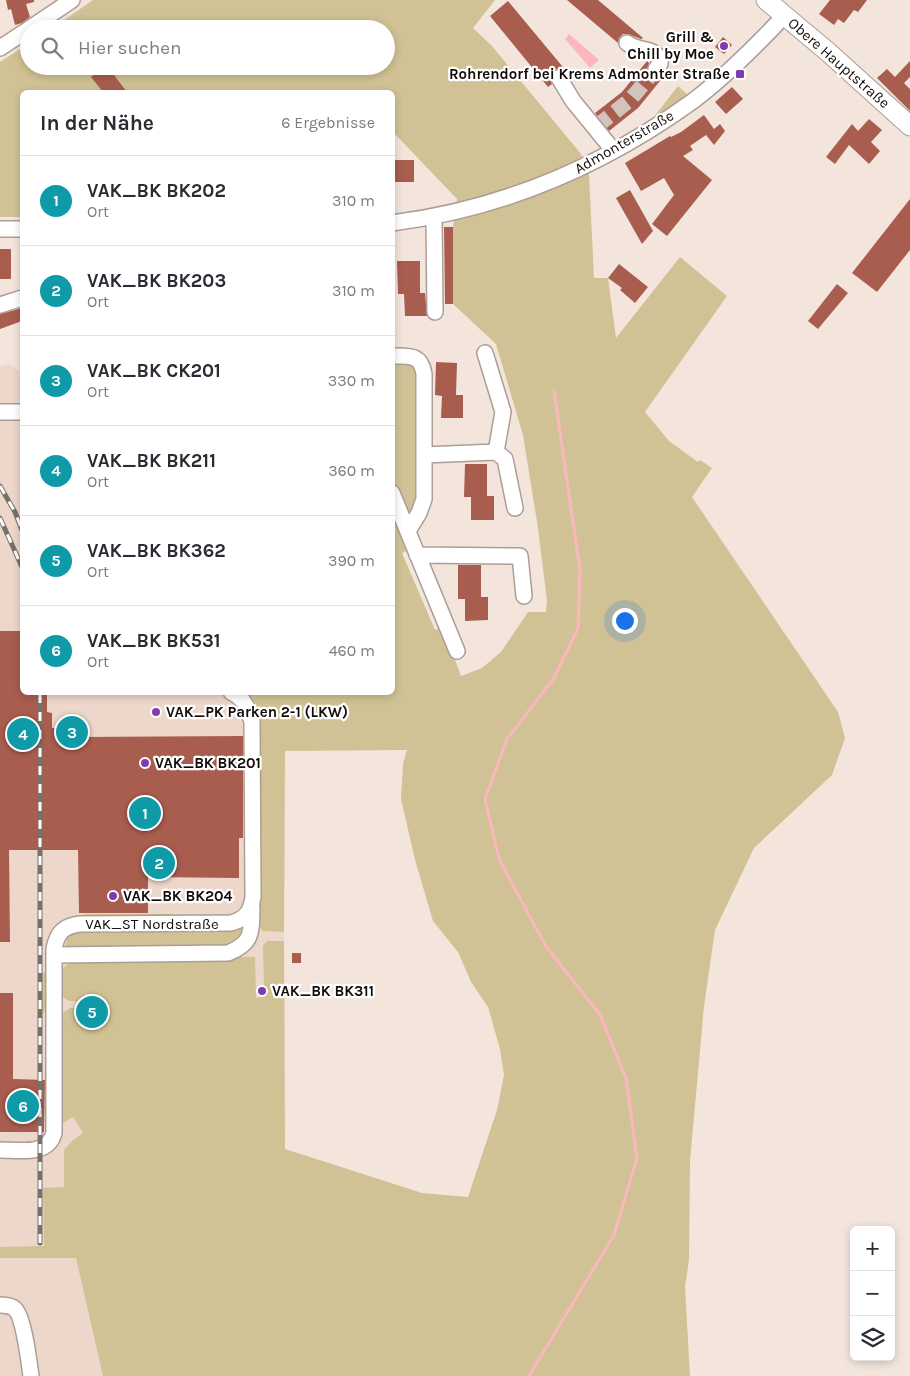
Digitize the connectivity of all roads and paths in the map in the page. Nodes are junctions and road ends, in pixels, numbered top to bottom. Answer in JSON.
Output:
{"nodes":[{"id":1,"x":72,"y":0,"type":"edge"},
{"id":2,"x":766,"y":0,"type":"edge"},
{"id":3,"x":785,"y":16,"type":"junction"},
{"id":4,"x":42,"y":20,"type":"edge"},
{"id":5,"x":20,"y":35,"type":"edge"},
{"id":6,"x":627,"y":43,"type":"dead end"},
{"id":7,"x":0,"y":48,"type":"edge"},
{"id":8,"x":656,"y":68,"type":"dead end"},
{"id":9,"x":559,"y":78,"type":"dead end"},
{"id":10,"x":910,"y":126,"type":"edge"},
{"id":11,"x":613,"y":150,"type":"junction"},
{"id":12,"x":434,"y":217,"type":"junction"},
{"id":13,"x":395,"y":223,"type":"edge"},
{"id":14,"x":0,"y":229,"type":"edge"},
{"id":15,"x":20,"y":229,"type":"edge"},
{"id":16,"x":20,"y":299,"type":"edge"},
{"id":17,"x":0,"y":305,"type":"edge"},
{"id":18,"x":435,"y":312,"type":"dead end"},
{"id":19,"x":485,"y":353,"type":"dead end"},
{"id":20,"x":395,"y":356,"type":"edge"},
{"id":21,"x":0,"y":412,"type":"edge"},
{"id":22,"x":20,"y":412,"type":"edge"},
{"id":23,"x":496,"y":452,"type":"junction"},
{"id":24,"x":424,"y":455,"type":"junction"},
{"id":25,"x":395,"y":500,"type":"edge"},
{"id":26,"x":515,"y":508,"type":"dead end"},
{"id":27,"x":408,"y":531,"type":"junction"},
{"id":28,"x":417,"y":555,"type":"junction"},
{"id":29,"x":524,"y":596,"type":"dead end"},
{"id":30,"x":457,"y":651,"type":"dead end"},
{"id":31,"x":238,"y":695,"type":"edge"},
{"id":32,"x":252,"y":907,"type":"junction"},
{"id":33,"x":54,"y":955,"type":"junction"},
{"id":34,"x":0,"y":1150,"type":"edge"},
{"id":35,"x":0,"y":1305,"type":"edge"},
{"id":36,"x":31,"y":1376,"type":"edge"}],
"edges":[{"from":1,"to":4,"type":"street"},
{"from":2,"to":3,"type":"main road","name":"Obere Hauptstraße"},
{"from":3,"to":10,"type":"main road","name":"Obere Hauptstraße"},
{"from":3,"to":11,"type":"street","name":"Admonterstraße"},
{"from":5,"to":7,"type":"street"},
{"from":6,"to":8,"type":"street"},
{"from":9,"to":11,"type":"street"},
{"from":11,"to":12,"type":"street","name":"Admonterstraße"},
{"from":12,"to":13,"type":"street","name":"Admonterstraße"},
{"from":12,"to":18,"type":"street"},
{"from":14,"to":15,"type":"street"},
{"from":16,"to":17,"type":"street"},
{"from":19,"to":23,"type":"street"},
{"from":20,"to":24,"type":"street"},
{"from":21,"to":22,"type":"street"},
{"from":23,"to":24,"type":"street"},
{"from":23,"to":26,"type":"street"},
{"from":24,"to":27,"type":"street"},
{"from":25,"to":27,"type":"street"},
{"from":27,"to":28,"type":"street"},
{"from":28,"to":29,"type":"street"},
{"from":28,"to":30,"type":"street"},
{"from":31,"to":32,"type":"street"},
{"from":32,"to":33,"type":"street","name":"VAK_ST Nordstraße"},
{"from":32,"to":33,"type":"street"},
{"from":33,"to":34,"type":"street","name":"VAK_ST Nordstraße"},
{"from":35,"to":36,"type":"street"}]}
